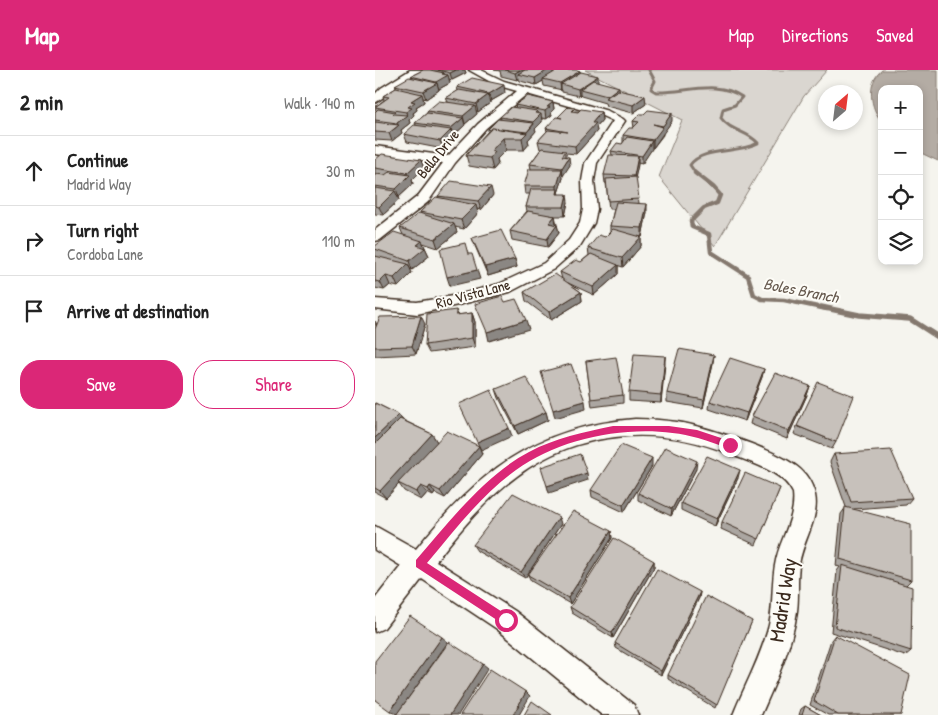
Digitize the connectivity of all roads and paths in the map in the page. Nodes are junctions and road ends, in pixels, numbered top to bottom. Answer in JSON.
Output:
{"nodes":[{"id":1,"x":417,"y":70,"type":"edge"},
{"id":2,"x":474,"y":70,"type":"edge"},
{"id":3,"x":525,"y":90,"type":"junction"},
{"id":4,"x":375,"y":100,"type":"edge"},
{"id":5,"x":375,"y":150,"type":"edge"},
{"id":6,"x":451,"y":160,"type":"junction"},
{"id":7,"x":375,"y":237,"type":"edge"},
{"id":8,"x":375,"y":304,"type":"edge"},
{"id":9,"x":801,"y":482,"type":"joint"},
{"id":10,"x":375,"y":537,"type":"edge"},
{"id":11,"x":420,"y":564,"type":"junction"},
{"id":12,"x":375,"y":619,"type":"edge"},
{"id":13,"x":624,"y":715,"type":"edge"},
{"id":14,"x":747,"y":715,"type":"edge"}],
"edges":[{"from":1,"to":4,"type":"street"},
{"from":2,"to":3,"type":"street"},
{"from":3,"to":6,"type":"street","name":"Bella Drive"},
{"from":3,"to":8,"type":"street","name":"Rio Vista Lane"},
{"from":5,"to":6,"type":"street"},
{"from":6,"to":7,"type":"street","name":"Bella Drive"},
{"from":9,"to":11,"type":"street"},
{"from":9,"to":14,"type":"street","name":"Madrid Way"},
{"from":10,"to":11,"type":"street"},
{"from":11,"to":12,"type":"street"},
{"from":11,"to":13,"type":"street"}]}
